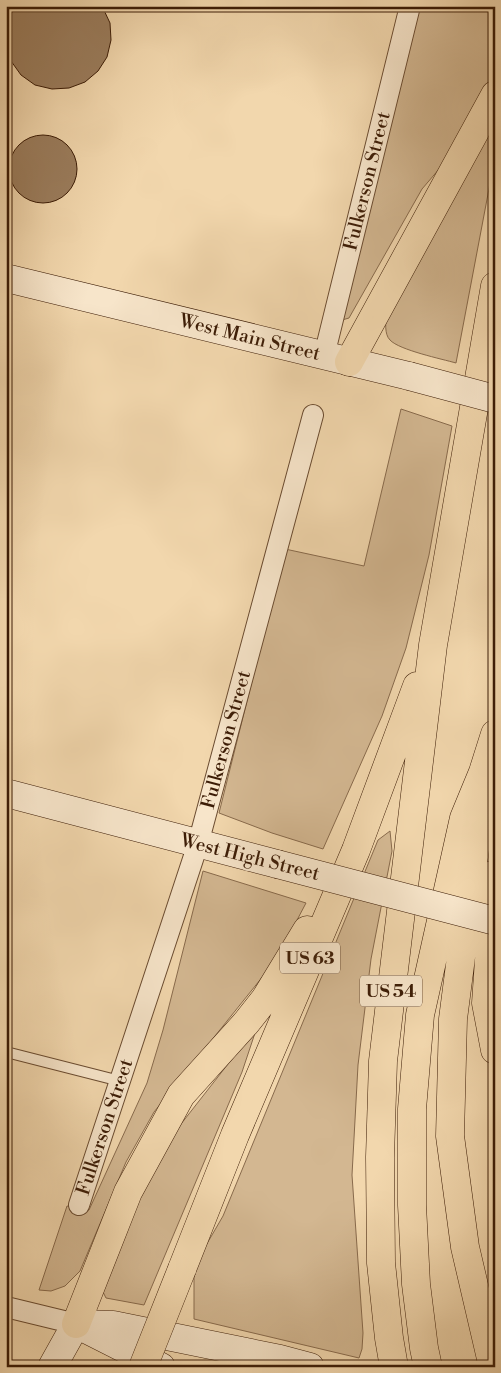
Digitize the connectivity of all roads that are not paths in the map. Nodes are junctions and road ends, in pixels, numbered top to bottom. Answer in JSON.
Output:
{"nodes":[{"id":1,"x":410,"y":6,"type":"edge"},
{"id":2,"x":495,"y":94,"type":"edge"},
{"id":3,"x":6,"y":278,"type":"edge"},
{"id":4,"x":495,"y":286,"type":"edge"},
{"id":5,"x":336,"y":359,"type":"junction"},
{"id":6,"x":495,"y":398,"type":"edge"},
{"id":7,"x":313,"y":415,"type":"dead end"},
{"id":8,"x":433,"y":645,"type":"junction"},
{"id":9,"x":495,"y":734,"type":"edge"},
{"id":10,"x":483,"y":772,"type":"junction"},
{"id":11,"x":6,"y":793,"type":"edge"},
{"id":12,"x":495,"y":814,"type":"edge"},
{"id":13,"x":198,"y":844,"type":"junction"},
{"id":14,"x":356,"y":850,"type":"junction"},
{"id":15,"x":495,"y":874,"type":"edge"},
{"id":16,"x":495,"y":921,"type":"edge"},
{"id":17,"x":495,"y":1050,"type":"edge"},
{"id":18,"x":6,"y":1052,"type":"edge"},
{"id":19,"x":120,"y":1081,"type":"junction"},
{"id":20,"x":79,"y":1205,"type":"dead end"},
{"id":21,"x":6,"y":1307,"type":"edge"},
{"id":22,"x":76,"y":1324,"type":"junction"},
{"id":23,"x":426,"y":1357,"type":"edge"},
{"id":24,"x":491,"y":1360,"type":"edge"},
{"id":25,"x":52,"y":1367,"type":"edge"},
{"id":26,"x":143,"y":1367,"type":"edge"},
{"id":27,"x":161,"y":1367,"type":"edge"},
{"id":28,"x":310,"y":1367,"type":"edge"},
{"id":29,"x":394,"y":1367,"type":"edge"}],
"edges":[{"from":1,"to":5,"type":"street","name":"Fulkerson Street"},
{"from":2,"to":5,"type":"highway"},
{"from":3,"to":5,"type":"main road","name":"West Main Street"},
{"from":4,"to":8,"type":"highway","number":"US 54"},
{"from":5,"to":6,"type":"main road","name":"West Main Street","bridge":true},
{"from":7,"to":13,"type":"street","name":"Fulkerson Street"},
{"from":8,"to":14,"type":"highway","number":"US 63"},
{"from":8,"to":29,"type":"highway","number":"US 54"},
{"from":9,"to":10,"type":"highway","number":"US 54"},
{"from":10,"to":12,"type":"highway"},
{"from":10,"to":23,"type":"highway","number":"US 54"},
{"from":10,"to":24,"type":"highway"},
{"from":11,"to":13,"type":"main road","name":"West High Street"},
{"from":13,"to":16,"type":"main road","name":"West High Street","bridge":true},
{"from":13,"to":19,"type":"street","name":"Fulkerson Street"},
{"from":14,"to":22,"type":"highway"},
{"from":14,"to":26,"type":"highway","number":"US 63","bridge":true},
{"from":15,"to":17,"type":"highway"},
{"from":18,"to":19,"type":"lane"},
{"from":19,"to":20,"type":"street","name":"Fulkerson Street"},
{"from":21,"to":22,"type":"street"},
{"from":22,"to":25,"type":"main road"},
{"from":22,"to":27,"type":"main road"},
{"from":22,"to":28,"type":"main road"}]}
